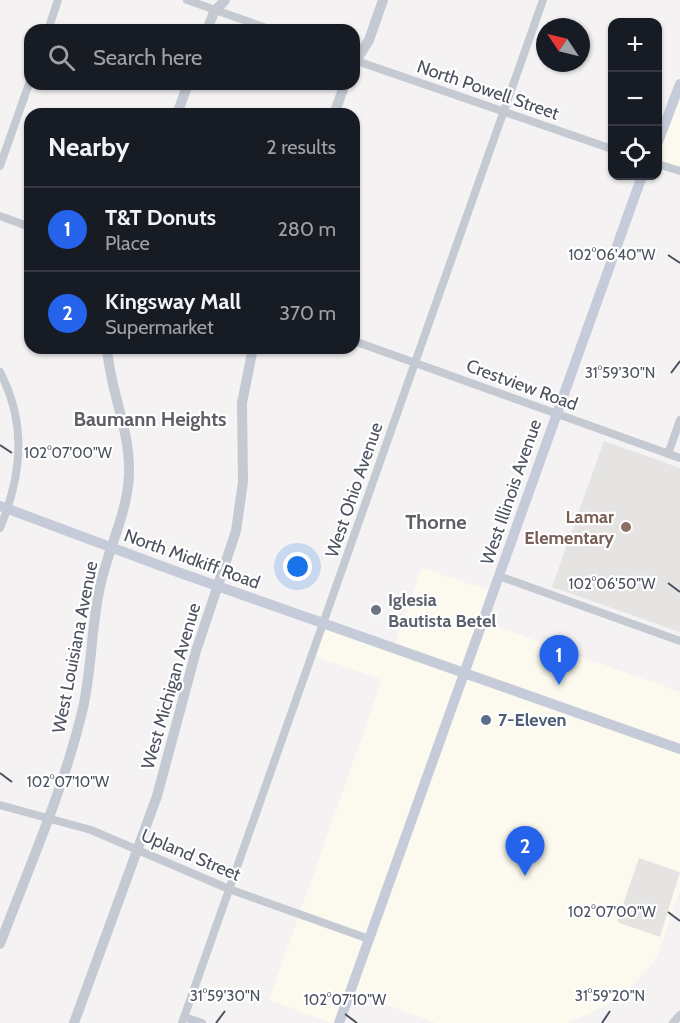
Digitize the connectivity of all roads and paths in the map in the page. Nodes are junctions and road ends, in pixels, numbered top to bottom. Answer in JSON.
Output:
{"nodes":[{"id":1,"x":58,"y":0,"type":"edge"},
{"id":2,"x":187,"y":0,"type":"edge"},
{"id":3,"x":225,"y":0,"type":"edge"},
{"id":4,"x":383,"y":0,"type":"edge"},
{"id":5,"x":543,"y":0,"type":"edge"},
{"id":6,"x":216,"y":10,"type":"junction"},
{"id":7,"x":50,"y":24,"type":"edge"},
{"id":8,"x":210,"y":24,"type":"edge"},
{"id":9,"x":255,"y":24,"type":"edge"},
{"id":10,"x":360,"y":54,"type":"edge"},
{"id":11,"x":360,"y":63,"type":"edge"},
{"id":12,"x":680,"y":84,"type":"edge"},
{"id":13,"x":27,"y":90,"type":"edge"},
{"id":14,"x":186,"y":90,"type":"edge"},
{"id":15,"x":343,"y":90,"type":"edge"},
{"id":16,"x":179,"y":108,"type":"edge"},
{"id":17,"x":336,"y":108,"type":"edge"},
{"id":18,"x":503,"y":112,"type":"junction"},
{"id":19,"x":662,"y":129,"type":"edge"},
{"id":20,"x":608,"y":148,"type":"edge"},
{"id":21,"x":0,"y":166,"type":"edge"},
{"id":22,"x":662,"y":166,"type":"edge"},
{"id":23,"x":680,"y":171,"type":"edge"},
{"id":24,"x":641,"y":180,"type":"edge"},
{"id":25,"x":0,"y":216,"type":"edge"},
{"id":26,"x":24,"y":225,"type":"edge"},
{"id":27,"x":360,"y":343,"type":"edge"},
{"id":28,"x":108,"y":354,"type":"edge"},
{"id":29,"x":252,"y":354,"type":"edge"},
{"id":30,"x":415,"y":363,"type":"junction"},
{"id":31,"x":0,"y":372,"type":"edge"},
{"id":32,"x":556,"y":414,"type":"junction"},
{"id":33,"x":680,"y":420,"type":"edge"},
{"id":34,"x":668,"y":454,"type":"junction"},
{"id":35,"x":680,"y":458,"type":"edge"},
{"id":36,"x":3,"y":508,"type":"edge"},
{"id":37,"x":0,"y":528,"type":"edge"},
{"id":38,"x":111,"y":548,"type":"junction"},
{"id":39,"x":499,"y":576,"type":"junction"},
{"id":40,"x":217,"y":586,"type":"junction"},
{"id":41,"x":323,"y":623,"type":"junction"},
{"id":42,"x":680,"y":641,"type":"edge"},
{"id":43,"x":464,"y":672,"type":"junction"},
{"id":44,"x":679,"y":747,"type":"edge"},
{"id":45,"x":0,"y":805,"type":"edge"},
{"id":46,"x":47,"y":818,"type":"junction"},
{"id":47,"x":138,"y":849,"type":"junction"},
{"id":48,"x":229,"y":890,"type":"junction"},
{"id":49,"x":369,"y":939,"type":"junction"},
{"id":50,"x":0,"y":944,"type":"edge"},
{"id":51,"x":680,"y":1015,"type":"edge"},
{"id":52,"x":183,"y":1020,"type":"edge"},
{"id":53,"x":74,"y":1023,"type":"edge"},
{"id":54,"x":202,"y":1023,"type":"edge"},
{"id":55,"x":339,"y":1023,"type":"edge"},
{"id":56,"x":673,"y":1023,"type":"edge"}],
"edges":[{"from":1,"to":7,"type":"street"},
{"from":2,"to":6,"type":"street"},
{"from":3,"to":6,"type":"street"},
{"from":4,"to":10,"type":"street"},
{"from":5,"to":18,"type":"street","name":"West Ohio Avenue"},
{"from":6,"to":8,"type":"street"},
{"from":6,"to":9,"type":"street"},
{"from":11,"to":18,"type":"street","name":"North Powell Street"},
{"from":12,"to":19,"type":"main road"},
{"from":13,"to":21,"type":"street"},
{"from":14,"to":16,"type":"street"},
{"from":15,"to":17,"type":"street"},
{"from":18,"to":20,"type":"street","name":"North Powell Street"},
{"from":18,"to":30,"type":"street","name":"West Ohio Avenue"},
{"from":22,"to":23,"type":"street"},
{"from":24,"to":32,"type":"main road","name":"West Illinois Avenue"},
{"from":25,"to":26,"type":"street"},
{"from":27,"to":30,"type":"street","name":"Crestview Road"},
{"from":28,"to":38,"type":"street","name":"West Louisiana Avenue"},
{"from":29,"to":40,"type":"street","name":"West Michigan Avenue"},
{"from":30,"to":32,"type":"street","name":"Crestview Road"},
{"from":30,"to":41,"type":"street","name":"West Ohio Avenue"},
{"from":31,"to":36,"type":"street"},
{"from":32,"to":34,"type":"street","name":"Crestview Road"},
{"from":32,"to":39,"type":"main road","name":"West Illinois Avenue"},
{"from":33,"to":34,"type":"street"},
{"from":34,"to":35,"type":"street","name":"Crestview Road"},
{"from":36,"to":37,"type":"street"},
{"from":36,"to":38,"type":"main road","name":"North Midkiff Road"},
{"from":38,"to":40,"type":"main road","name":"North Midkiff Road"},
{"from":38,"to":46,"type":"street","name":"West Louisiana Avenue"},
{"from":39,"to":42,"type":"street"},
{"from":39,"to":43,"type":"main road","name":"West Illinois Avenue"},
{"from":40,"to":41,"type":"main road","name":"North Midkiff Road"},
{"from":40,"to":47,"type":"street","name":"West Michigan Avenue"},
{"from":41,"to":43,"type":"main road","name":"North Midkiff Road"},
{"from":41,"to":48,"type":"street","name":"West Ohio Avenue"},
{"from":43,"to":44,"type":"main road","name":"North Midkiff Road"},
{"from":43,"to":49,"type":"main road","name":"West Illinois Avenue"},
{"from":45,"to":46,"type":"street","name":"Upland Street"},
{"from":46,"to":47,"type":"street","name":"Upland Street"},
{"from":46,"to":50,"type":"street","name":"West Louisiana Avenue"},
{"from":47,"to":48,"type":"street","name":"Upland Street"},
{"from":47,"to":53,"type":"street","name":"West Michigan Avenue"},
{"from":48,"to":49,"type":"street","name":"Upland Street"},
{"from":48,"to":52,"type":"street","name":"West Ohio Avenue"},
{"from":49,"to":55,"type":"main road","name":"West Illinois Avenue"},
{"from":51,"to":56,"type":"street"},
{"from":52,"to":54,"type":"street"}]}
